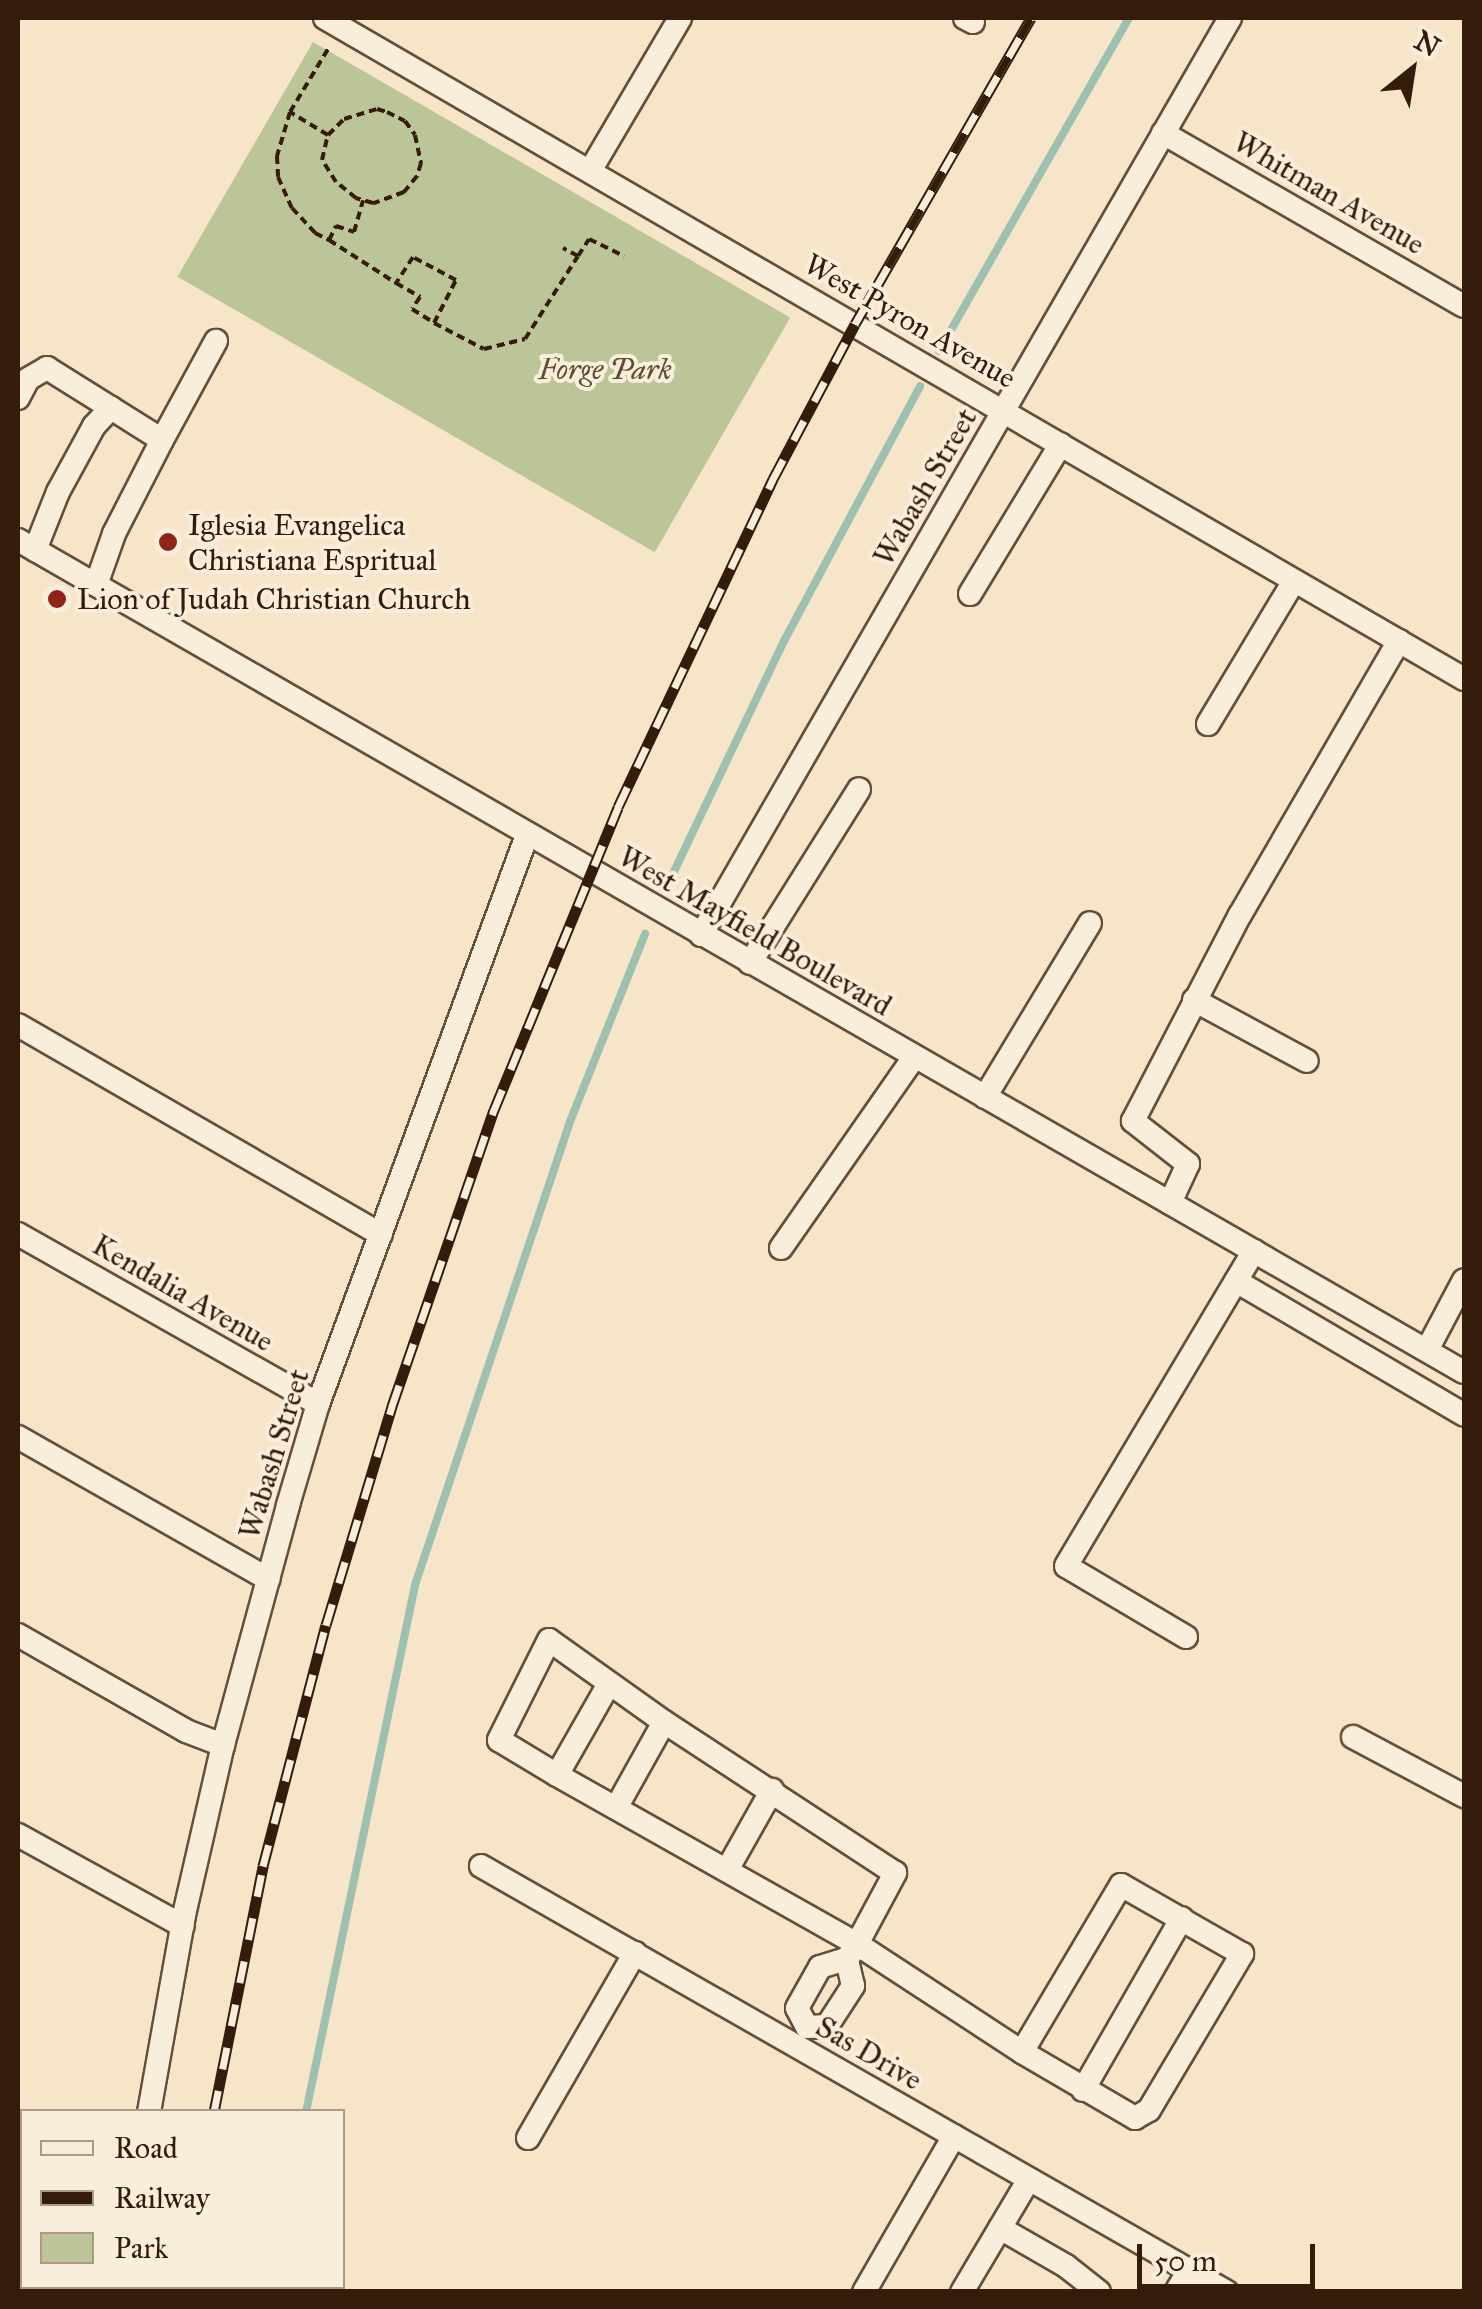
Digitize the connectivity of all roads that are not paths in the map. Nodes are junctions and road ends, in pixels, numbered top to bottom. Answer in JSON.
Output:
{"nodes":[{"id":1,"x":325,"y":18,"type":"edge"},
{"id":2,"x":680,"y":18,"type":"edge"},
{"id":3,"x":1230,"y":18,"type":"edge"},
{"id":4,"x":1163,"y":133,"type":"junction"},
{"id":5,"x":590,"y":171,"type":"junction"},
{"id":6,"x":1464,"y":306,"type":"edge"},
{"id":7,"x":216,"y":341,"type":"dead end"},
{"id":8,"x":18,"y":398,"type":"edge"},
{"id":9,"x":111,"y":408,"type":"junction"},
{"id":10,"x":1004,"y":410,"type":"junction"},
{"id":11,"x":162,"y":440,"type":"junction"},
{"id":12,"x":1062,"y":444,"type":"junction"},
{"id":13,"x":26,"y":545,"type":"edge"},
{"id":14,"x":1294,"y":582,"type":"junction"},
{"id":15,"x":96,"y":585,"type":"junction"},
{"id":16,"x":970,"y":594,"type":"dead end"},
{"id":17,"x":1400,"y":641,"type":"junction"},
{"id":18,"x":1464,"y":679,"type":"edge"},
{"id":19,"x":1208,"y":724,"type":"dead end"},
{"id":20,"x":859,"y":789,"type":"dead end"},
{"id":21,"x":527,"y":835,"type":"junction"},
{"id":22,"x":1090,"y":923,"type":"dead end"},
{"id":23,"x":701,"y":935,"type":"junction"},
{"id":24,"x":750,"y":963,"type":"junction"},
{"id":25,"x":1194,"y":1000,"type":"junction"},
{"id":26,"x":18,"y":1025,"type":"edge"},
{"id":27,"x":914,"y":1057,"type":"junction"},
{"id":28,"x":1307,"y":1061,"type":"dead end"},
{"id":29,"x":985,"y":1098,"type":"junction"},
{"id":30,"x":1170,"y":1203,"type":"junction"},
{"id":31,"x":18,"y":1234,"type":"edge"},
{"id":32,"x":380,"y":1236,"type":"junction"},
{"id":33,"x":781,"y":1248,"type":"dead end"},
{"id":34,"x":1254,"y":1251,"type":"junction"},
{"id":35,"x":1464,"y":1280,"type":"edge"},
{"id":36,"x":1236,"y":1282,"type":"junction"},
{"id":37,"x":1426,"y":1350,"type":"junction"},
{"id":38,"x":1462,"y":1365,"type":"edge"},
{"id":39,"x":318,"y":1404,"type":"junction"},
{"id":40,"x":1464,"y":1415,"type":"edge"},
{"id":41,"x":18,"y":1437,"type":"edge"},
{"id":42,"x":268,"y":1580,"type":"junction"},
{"id":43,"x":18,"y":1636,"type":"edge"},
{"id":44,"x":1186,"y":1637,"type":"dead end"},
{"id":45,"x":609,"y":1684,"type":"junction"},
{"id":46,"x":664,"y":1722,"type":"junction"},
{"id":47,"x":1353,"y":1737,"type":"dead end"},
{"id":48,"x":223,"y":1745,"type":"junction"},
{"id":49,"x":557,"y":1775,"type":"junction"},
{"id":50,"x":772,"y":1790,"type":"junction"},
{"id":51,"x":1464,"y":1796,"type":"edge"},
{"id":52,"x":616,"y":1808,"type":"junction"},
{"id":53,"x":18,"y":1835,"type":"edge"},
{"id":54,"x":481,"y":1866,"type":"dead end"},
{"id":55,"x":727,"y":1870,"type":"junction"},
{"id":56,"x":1182,"y":1918,"type":"junction"},
{"id":57,"x":182,"y":1926,"type":"junction"},
{"id":58,"x":852,"y":1952,"type":"junction"},
{"id":59,"x":635,"y":1953,"type":"junction"},
{"id":60,"x":801,"y":2036,"type":"junction"},
{"id":61,"x":1022,"y":2052,"type":"junction"},
{"id":62,"x":1083,"y":2090,"type":"junction"},
{"id":63,"x":150,"y":2109,"type":"edge"},
{"id":64,"x":954,"y":2136,"type":"junction"},
{"id":65,"x":528,"y":2138,"type":"dead end"},
{"id":66,"x":1029,"y":2178,"type":"junction"},
{"id":67,"x":1000,"y":2228,"type":"junction"},
{"id":68,"x":1190,"y":2270,"type":"junction"},
{"id":69,"x":864,"y":2292,"type":"edge"},
{"id":70,"x":962,"y":2292,"type":"edge"},
{"id":71,"x":1099,"y":2292,"type":"edge"},
{"id":72,"x":1176,"y":2292,"type":"edge"},
{"id":73,"x":1227,"y":2292,"type":"edge"}],
"edges":[{"from":1,"to":5,"type":"street","name":"West Pyron Avenue"},
{"from":2,"to":5,"type":"street"},
{"from":3,"to":4,"type":"street","name":"Wabash Street"},
{"from":4,"to":6,"type":"street","name":"Whitman Avenue"},
{"from":4,"to":10,"type":"street","name":"Wabash Street"},
{"from":5,"to":10,"type":"street","name":"West Pyron Avenue"},
{"from":7,"to":11,"type":"street"},
{"from":8,"to":9,"type":"street"},
{"from":9,"to":11,"type":"street"},
{"from":9,"to":13,"type":"street"},
{"from":10,"to":12,"type":"street","name":"West Pyron Avenue"},
{"from":10,"to":23,"type":"street","name":"Wabash Street"},
{"from":11,"to":15,"type":"street"},
{"from":12,"to":14,"type":"street","name":"West Pyron Avenue"},
{"from":12,"to":16,"type":"street"},
{"from":13,"to":15,"type":"street","name":"West Mayfield Boulevard"},
{"from":14,"to":17,"type":"street","name":"West Pyron Avenue"},
{"from":14,"to":19,"type":"street"},
{"from":15,"to":21,"type":"street","name":"West Mayfield Boulevard"},
{"from":17,"to":18,"type":"street","name":"West Pyron Avenue"},
{"from":17,"to":25,"type":"street"},
{"from":20,"to":24,"type":"street"},
{"from":21,"to":23,"type":"street","name":"West Mayfield Boulevard"},
{"from":21,"to":32,"type":"street","name":"Wabash Street"},
{"from":22,"to":29,"type":"street"},
{"from":23,"to":24,"type":"street","name":"West Mayfield Boulevard"},
{"from":24,"to":27,"type":"street","name":"West Mayfield Boulevard"},
{"from":25,"to":28,"type":"street"},
{"from":25,"to":30,"type":"street"},
{"from":26,"to":32,"type":"street"},
{"from":27,"to":29,"type":"street","name":"West Mayfield Boulevard"},
{"from":27,"to":33,"type":"street"},
{"from":29,"to":30,"type":"street","name":"West Mayfield Boulevard"},
{"from":30,"to":34,"type":"street","name":"West Mayfield Boulevard"},
{"from":31,"to":39,"type":"street","name":"Kendalia Avenue"},
{"from":32,"to":39,"type":"street","name":"Wabash Street"},
{"from":34,"to":36,"type":"street"},
{"from":34,"to":37,"type":"street","name":"West Mayfield Boulevard"},
{"from":35,"to":37,"type":"street"},
{"from":36,"to":40,"type":"street"},
{"from":36,"to":44,"type":"street"},
{"from":37,"to":38,"type":"street","name":"West Mayfield Boulevard"},
{"from":39,"to":42,"type":"street","name":"Wabash Street"},
{"from":41,"to":42,"type":"street"},
{"from":42,"to":48,"type":"street","name":"Wabash Street"},
{"from":43,"to":48,"type":"street"},
{"from":45,"to":46,"type":"street"},
{"from":45,"to":49,"type":"street"},
{"from":45,"to":49,"type":"street"},
{"from":46,"to":50,"type":"street"},
{"from":46,"to":52,"type":"street"},
{"from":47,"to":51,"type":"street"},
{"from":48,"to":57,"type":"street","name":"Wabash Street"},
{"from":49,"to":52,"type":"street"},
{"from":50,"to":55,"type":"street"},
{"from":50,"to":58,"type":"street"},
{"from":52,"to":55,"type":"street"},
{"from":53,"to":57,"type":"street"},
{"from":54,"to":59,"type":"street","name":"Sas Drive"},
{"from":55,"to":58,"type":"street"},
{"from":56,"to":61,"type":"street"},
{"from":56,"to":62,"type":"street"},
{"from":56,"to":62,"type":"street"},
{"from":57,"to":63,"type":"street","name":"Wabash Street"},
{"from":58,"to":60,"type":"street"},
{"from":58,"to":60,"type":"street"},
{"from":58,"to":61,"type":"street"},
{"from":59,"to":60,"type":"street","name":"Sas Drive"},
{"from":59,"to":65,"type":"street"},
{"from":60,"to":64,"type":"street","name":"Sas Drive"},
{"from":61,"to":62,"type":"street"},
{"from":64,"to":66,"type":"street","name":"Sas Drive"},
{"from":64,"to":69,"type":"street"},
{"from":66,"to":67,"type":"street"},
{"from":66,"to":68,"type":"street","name":"Sas Drive"},
{"from":67,"to":70,"type":"street"},
{"from":67,"to":71,"type":"street"},
{"from":68,"to":72,"type":"street"},
{"from":68,"to":73,"type":"street","name":"Sas Drive"}]}
